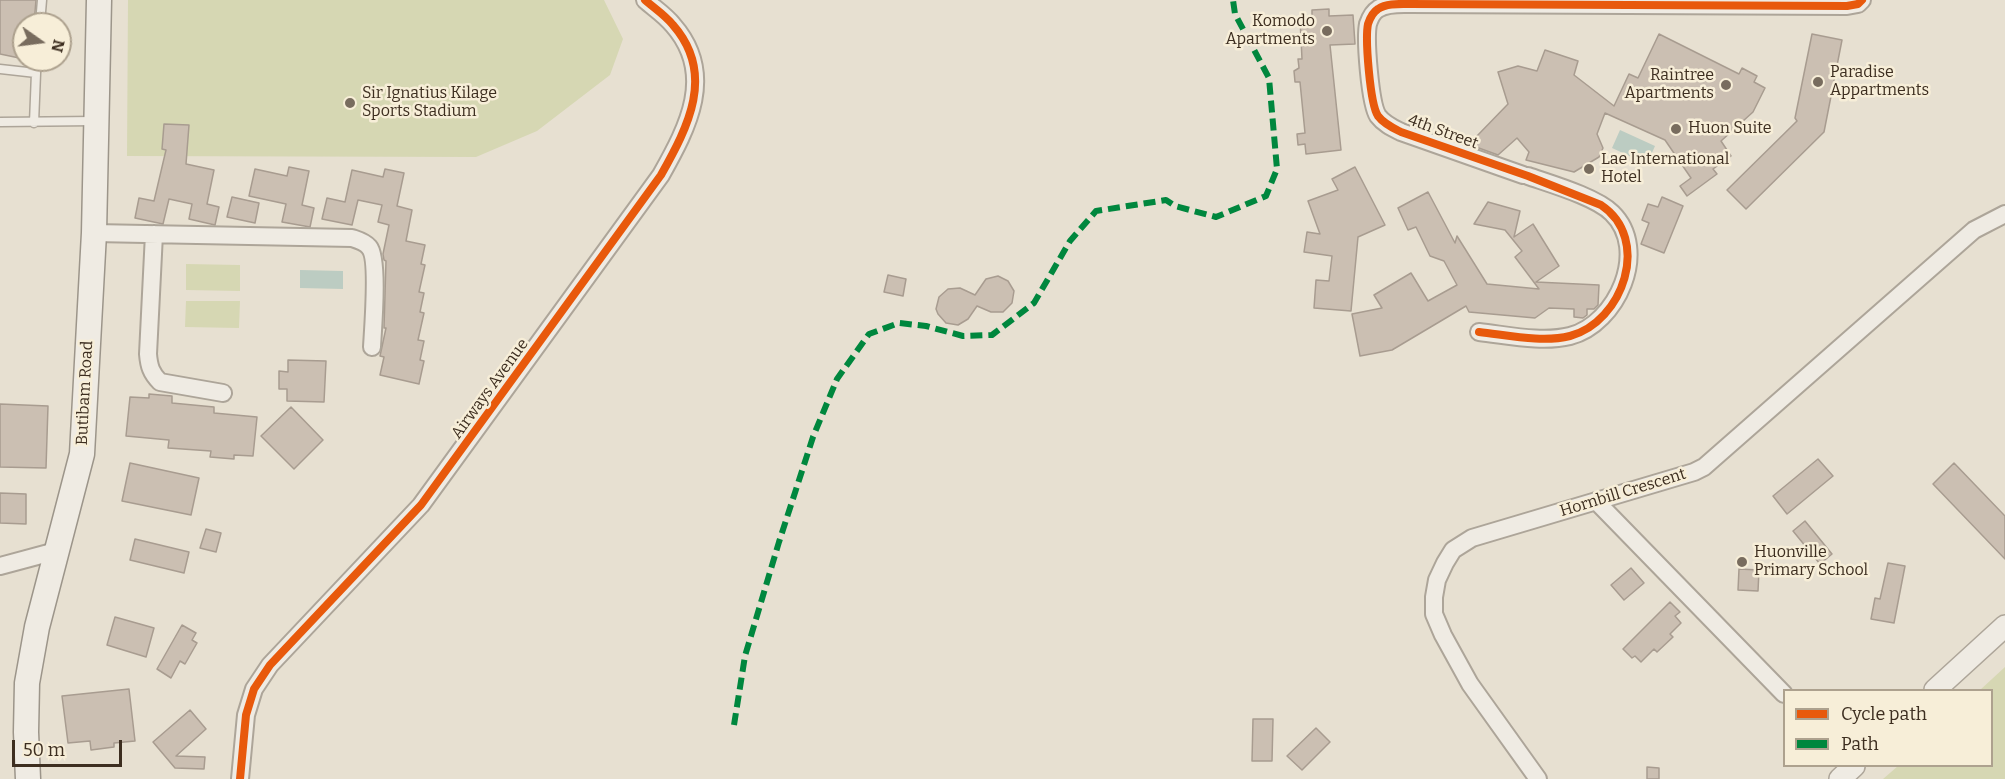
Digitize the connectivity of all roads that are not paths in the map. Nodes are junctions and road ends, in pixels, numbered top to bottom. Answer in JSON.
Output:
{"nodes":[{"id":1,"x":99,"y":0,"type":"edge"},
{"id":2,"x":645,"y":0,"type":"edge"},
{"id":3,"x":1862,"y":0,"type":"edge"},
{"id":4,"x":0,"y":69,"type":"edge"},
{"id":5,"x":36,"y":73,"type":"joint"},
{"id":6,"x":96,"y":121,"type":"junction"},
{"id":7,"x":0,"y":122,"type":"edge"},
{"id":8,"x":34,"y":123,"type":"junction"},
{"id":9,"x":2005,"y":214,"type":"edge"},
{"id":10,"x":94,"y":232,"type":"junction"},
{"id":11,"x":154,"y":234,"type":"junction"},
{"id":12,"x":1479,"y":332,"type":"dead end"},
{"id":13,"x":372,"y":347,"type":"dead end"},
{"id":14,"x":223,"y":393,"type":"dead end"},
{"id":15,"x":1596,"y":501,"type":"junction"},
{"id":16,"x":56,"y":551,"type":"junction"},
{"id":17,"x":0,"y":566,"type":"edge"},
{"id":18,"x":2005,"y":626,"type":"edge"},
{"id":19,"x":1936,"y":689,"type":"edge"},
{"id":20,"x":1783,"y":692,"type":"edge"},
{"id":21,"x":1852,"y":767,"type":"edge"},
{"id":22,"x":28,"y":779,"type":"edge"},
{"id":23,"x":240,"y":779,"type":"edge"},
{"id":24,"x":1538,"y":779,"type":"edge"},
{"id":25,"x":1840,"y":779,"type":"edge"}],
"edges":[{"from":1,"to":6,"type":"main road","name":"Butibam Road"},
{"from":2,"to":23,"type":"street","name":"Airways Avenue"},
{"from":3,"to":12,"type":"street","name":"4th Street"},
{"from":4,"to":5,"type":"lane"},
{"from":5,"to":8,"type":"lane"},
{"from":6,"to":8,"type":"lane"},
{"from":6,"to":10,"type":"main road","name":"Butibam Road"},
{"from":7,"to":8,"type":"lane"},
{"from":9,"to":15,"type":"street","name":"Hornbill Crescent"},
{"from":10,"to":11,"type":"street"},
{"from":10,"to":16,"type":"main road","name":"Butibam Road"},
{"from":11,"to":13,"type":"street"},
{"from":11,"to":14,"type":"street"},
{"from":15,"to":20,"type":"street"},
{"from":15,"to":24,"type":"street","name":"Hornbill Crescent"},
{"from":16,"to":17,"type":"street"},
{"from":16,"to":22,"type":"main road","name":"Butibam Road"},
{"from":18,"to":19,"type":"street"},
{"from":21,"to":25,"type":"street"}]}
